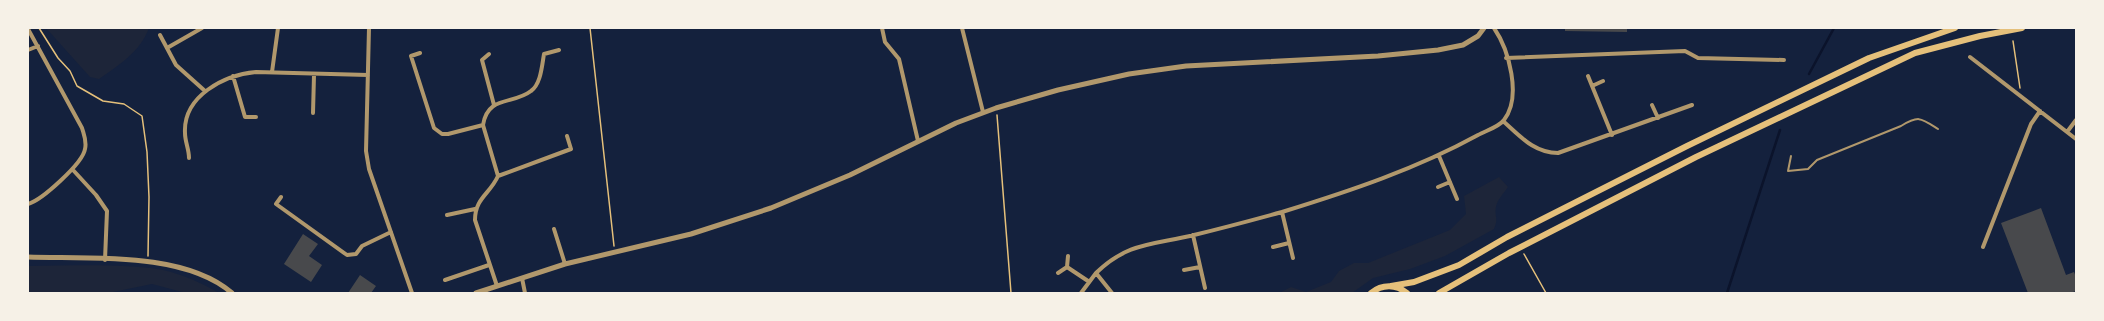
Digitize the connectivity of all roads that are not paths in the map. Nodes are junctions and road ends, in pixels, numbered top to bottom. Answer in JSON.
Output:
{"nodes":[{"id":1,"x":202,"y":28,"type":"edge"},
{"id":2,"x":278,"y":28,"type":"edge"},
{"id":3,"x":369,"y":28,"type":"edge"},
{"id":4,"x":882,"y":28,"type":"edge"},
{"id":5,"x":962,"y":28,"type":"edge"},
{"id":6,"x":1484,"y":28,"type":"edge"},
{"id":7,"x":1494,"y":28,"type":"edge"},
{"id":8,"x":1955,"y":28,"type":"edge"},
{"id":9,"x":2022,"y":28,"type":"edge"},
{"id":10,"x":28,"y":29,"type":"edge"},
{"id":11,"x":160,"y":35,"type":"dead end"},
{"id":12,"x":38,"y":46,"type":"junction"},
{"id":13,"x":167,"y":48,"type":"junction"},
{"id":14,"x":28,"y":50,"type":"edge"},
{"id":15,"x":559,"y":50,"type":"dead end"},
{"id":16,"x":420,"y":53,"type":"dead end"},
{"id":17,"x":489,"y":54,"type":"dead end"},
{"id":18,"x":1970,"y":57,"type":"dead end"},
{"id":19,"x":1506,"y":58,"type":"junction"},
{"id":20,"x":1784,"y":60,"type":"dead end"},
{"id":21,"x":272,"y":72,"type":"junction"},
{"id":22,"x":314,"y":74,"type":"junction"},
{"id":23,"x":368,"y":75,"type":"junction"},
{"id":24,"x":233,"y":76,"type":"junction"},
{"id":25,"x":1588,"y":76,"type":"dead end"},
{"id":26,"x":1603,"y":81,"type":"dead end"},
{"id":27,"x":1592,"y":86,"type":"junction"},
{"id":28,"x":205,"y":91,"type":"junction"},
{"id":29,"x":494,"y":105,"type":"junction"},
{"id":30,"x":1652,"y":105,"type":"dead end"},
{"id":31,"x":1692,"y":105,"type":"dead end"},
{"id":32,"x":2040,"y":111,"type":"junction"},
{"id":33,"x":983,"y":112,"type":"junction"},
{"id":34,"x":313,"y":113,"type":"dead end"},
{"id":35,"x":256,"y":117,"type":"dead end"},
{"id":36,"x":1658,"y":118,"type":"junction"},
{"id":37,"x":2076,"y":120,"type":"edge"},
{"id":38,"x":1503,"y":121,"type":"junction"},
{"id":39,"x":483,"y":125,"type":"junction"},
{"id":40,"x":1938,"y":129,"type":"dead end"},
{"id":41,"x":2067,"y":132,"type":"junction"},
{"id":42,"x":1612,"y":135,"type":"junction"},
{"id":43,"x":566,"y":136,"type":"dead end"},
{"id":44,"x":2076,"y":139,"type":"edge"},
{"id":45,"x":918,"y":141,"type":"junction"},
{"id":46,"x":1439,"y":156,"type":"junction"},
{"id":47,"x":1791,"y":156,"type":"dead end"},
{"id":48,"x":189,"y":158,"type":"dead end"},
{"id":49,"x":73,"y":170,"type":"junction"},
{"id":50,"x":498,"y":176,"type":"junction"},
{"id":51,"x":1450,"y":182,"type":"junction"},
{"id":52,"x":1438,"y":187,"type":"dead end"},
{"id":53,"x":281,"y":197,"type":"dead end"},
{"id":54,"x":1457,"y":199,"type":"dead end"},
{"id":55,"x":28,"y":204,"type":"edge"},
{"id":56,"x":475,"y":209,"type":"junction"},
{"id":57,"x":1282,"y":212,"type":"junction"},
{"id":58,"x":446,"y":215,"type":"dead end"},
{"id":59,"x":554,"y":229,"type":"dead end"},
{"id":60,"x":391,"y":232,"type":"junction"},
{"id":61,"x":1193,"y":235,"type":"junction"},
{"id":62,"x":1289,"y":243,"type":"junction"},
{"id":63,"x":1273,"y":247,"type":"dead end"},
{"id":64,"x":1983,"y":247,"type":"dead end"},
{"id":65,"x":1068,"y":256,"type":"dead end"},
{"id":66,"x":28,"y":258,"type":"edge"},
{"id":67,"x":1293,"y":258,"type":"dead end"},
{"id":68,"x":105,"y":260,"type":"junction"},
{"id":69,"x":565,"y":264,"type":"junction"},
{"id":70,"x":489,"y":265,"type":"junction"},
{"id":71,"x":1067,"y":267,"type":"junction"},
{"id":72,"x":1200,"y":267,"type":"junction"},
{"id":73,"x":1184,"y":270,"type":"dead end"},
{"id":74,"x":1058,"y":273,"type":"dead end"},
{"id":75,"x":1096,"y":273,"type":"junction"},
{"id":76,"x":522,"y":278,"type":"junction"},
{"id":77,"x":445,"y":280,"type":"dead end"},
{"id":78,"x":1088,"y":281,"type":"junction"},
{"id":79,"x":496,"y":286,"type":"junction"},
{"id":80,"x":1391,"y":286,"type":"junction"},
{"id":81,"x":1205,"y":288,"type":"dead end"},
{"id":82,"x":232,"y":293,"type":"edge"},
{"id":83,"x":412,"y":293,"type":"edge"},
{"id":84,"x":476,"y":293,"type":"edge"},
{"id":85,"x":524,"y":293,"type":"edge"},
{"id":86,"x":1080,"y":293,"type":"edge"},
{"id":87,"x":1112,"y":293,"type":"edge"},
{"id":88,"x":1371,"y":293,"type":"edge"},
{"id":89,"x":1407,"y":293,"type":"edge"},
{"id":90,"x":1439,"y":293,"type":"edge"}],
"edges":[{"from":1,"to":13,"type":"street"},
{"from":2,"to":21,"type":"street"},
{"from":3,"to":23,"type":"street"},
{"from":4,"to":45,"type":"street"},
{"from":5,"to":33,"type":"street"},
{"from":6,"to":33,"type":"street"},
{"from":7,"to":19,"type":"street"},
{"from":8,"to":80,"type":"highway"},
{"from":9,"to":90,"type":"highway"},
{"from":10,"to":12,"type":"street"},
{"from":11,"to":13,"type":"street"},
{"from":12,"to":14,"type":"street"},
{"from":12,"to":49,"type":"street"},
{"from":13,"to":28,"type":"street"},
{"from":15,"to":29,"type":"street"},
{"from":16,"to":39,"type":"street"},
{"from":17,"to":29,"type":"street"},
{"from":18,"to":32,"type":"street"},
{"from":19,"to":20,"type":"street"},
{"from":19,"to":38,"type":"street"},
{"from":21,"to":22,"type":"street"},
{"from":21,"to":24,"type":"street"},
{"from":22,"to":23,"type":"street"},
{"from":22,"to":34,"type":"street"},
{"from":23,"to":60,"type":"street"},
{"from":24,"to":28,"type":"street"},
{"from":24,"to":35,"type":"street"},
{"from":25,"to":27,"type":"street"},
{"from":26,"to":27,"type":"street"},
{"from":27,"to":42,"type":"street"},
{"from":28,"to":48,"type":"street"},
{"from":29,"to":39,"type":"street"},
{"from":30,"to":36,"type":"street"},
{"from":31,"to":36,"type":"street"},
{"from":32,"to":41,"type":"street"},
{"from":32,"to":64,"type":"street"},
{"from":33,"to":45,"type":"street"},
{"from":36,"to":42,"type":"street"},
{"from":37,"to":41,"type":"street"},
{"from":38,"to":42,"type":"street"},
{"from":38,"to":46,"type":"street"},
{"from":39,"to":50,"type":"street"},
{"from":40,"to":47,"type":"lane"},
{"from":41,"to":44,"type":"street"},
{"from":43,"to":50,"type":"street"},
{"from":45,"to":69,"type":"street"},
{"from":46,"to":51,"type":"street"},
{"from":46,"to":57,"type":"street"},
{"from":49,"to":55,"type":"street"},
{"from":49,"to":68,"type":"street"},
{"from":50,"to":56,"type":"street"},
{"from":51,"to":52,"type":"street"},
{"from":51,"to":54,"type":"street"},
{"from":53,"to":60,"type":"street"},
{"from":56,"to":58,"type":"street"},
{"from":56,"to":70,"type":"street"},
{"from":57,"to":61,"type":"street"},
{"from":57,"to":62,"type":"street"},
{"from":59,"to":69,"type":"street"},
{"from":60,"to":83,"type":"street"},
{"from":61,"to":72,"type":"street"},
{"from":61,"to":75,"type":"street"},
{"from":62,"to":63,"type":"street"},
{"from":62,"to":67,"type":"street"},
{"from":65,"to":71,"type":"street"},
{"from":66,"to":68,"type":"street"},
{"from":68,"to":82,"type":"street"},
{"from":69,"to":76,"type":"street"},
{"from":70,"to":77,"type":"street"},
{"from":70,"to":79,"type":"street"},
{"from":71,"to":74,"type":"street"},
{"from":71,"to":78,"type":"street"},
{"from":72,"to":73,"type":"street"},
{"from":72,"to":81,"type":"street"},
{"from":75,"to":78,"type":"street"},
{"from":75,"to":87,"type":"street"},
{"from":76,"to":79,"type":"street"},
{"from":76,"to":85,"type":"street"},
{"from":78,"to":86,"type":"street"},
{"from":79,"to":84,"type":"street"},
{"from":80,"to":88,"type":"highway"},
{"from":80,"to":89,"type":"highway"}]}
